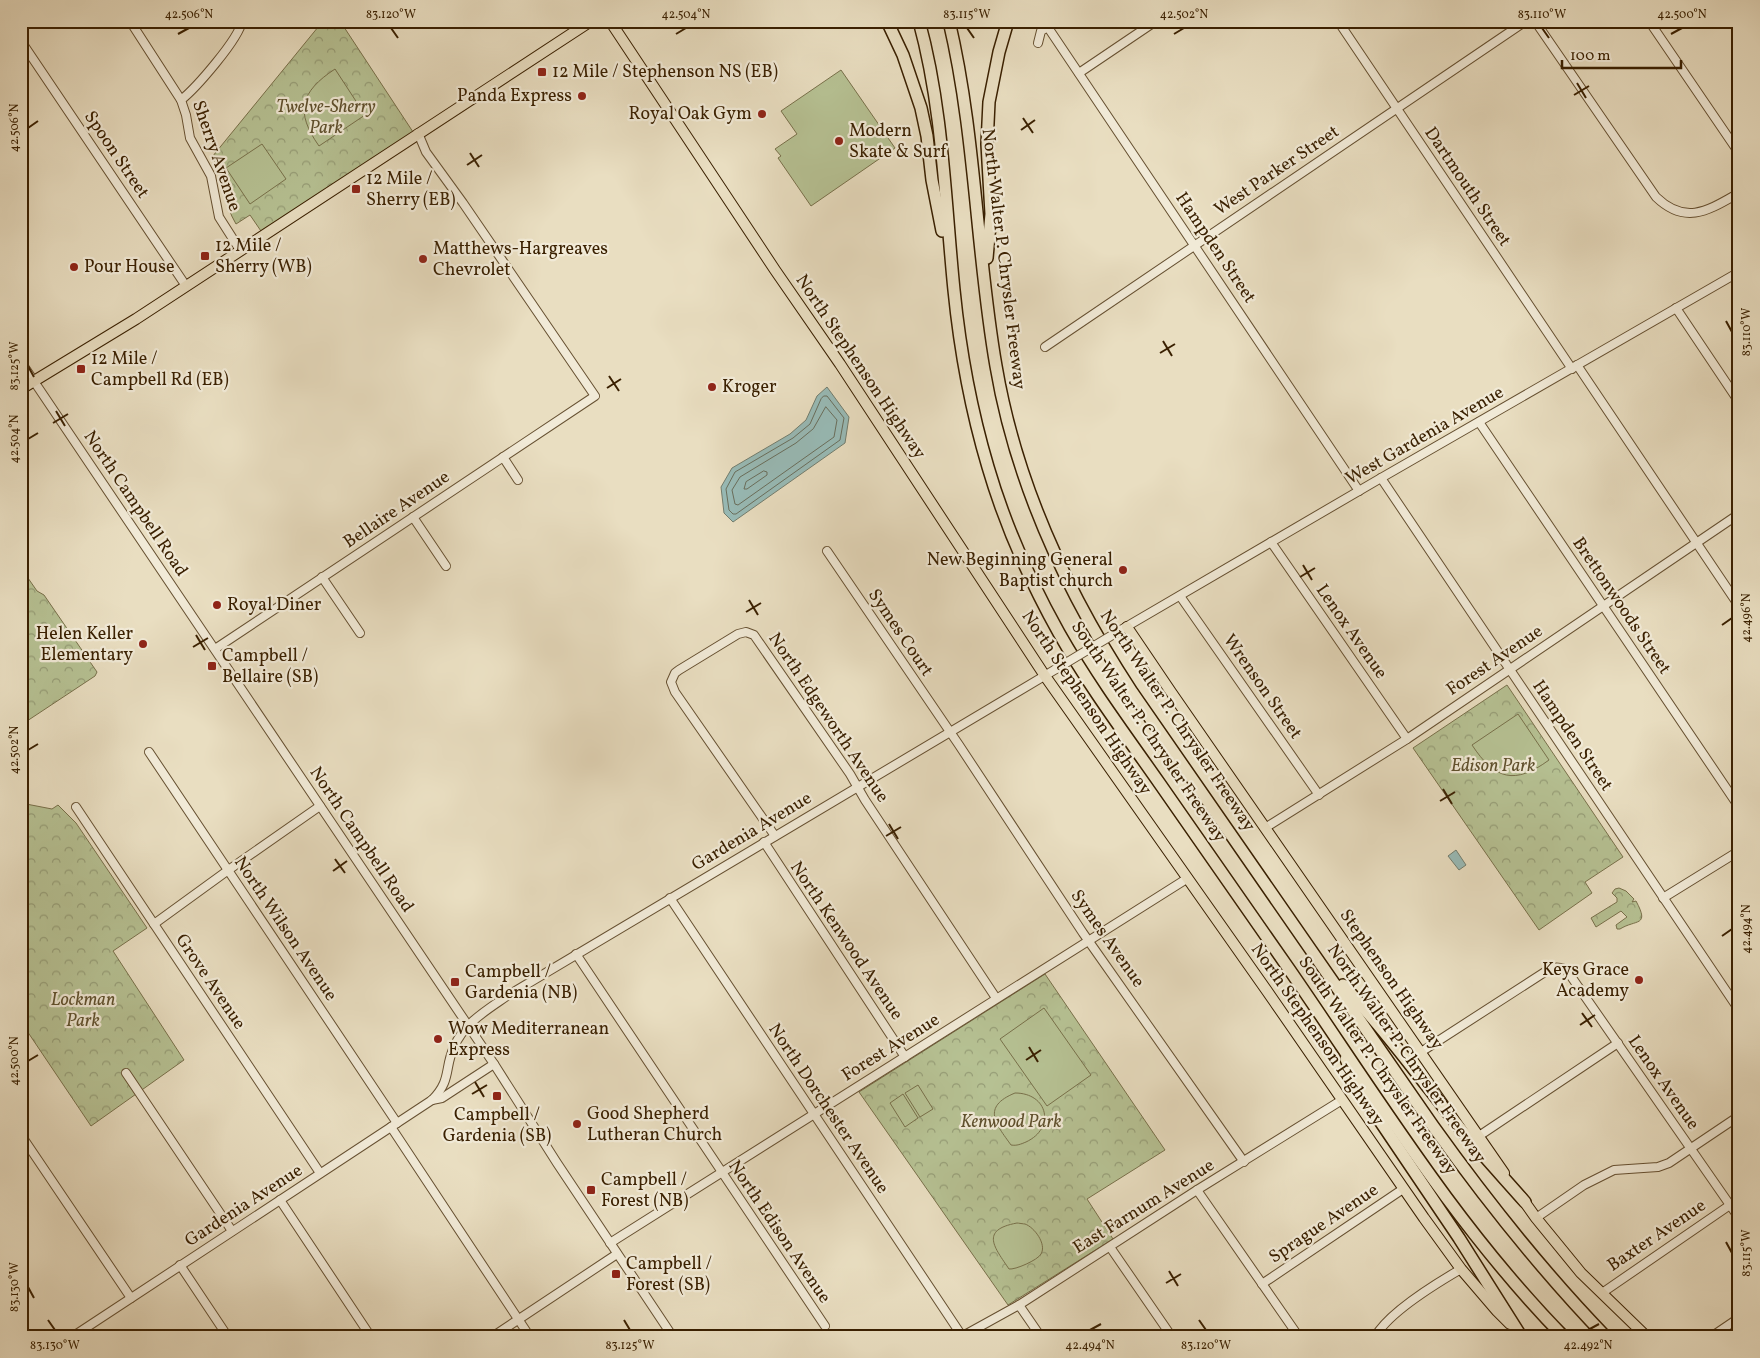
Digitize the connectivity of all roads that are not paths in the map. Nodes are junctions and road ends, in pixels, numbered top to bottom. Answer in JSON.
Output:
{"nodes":[{"id":1,"x":130,"y":21,"type":"edge"},
{"id":2,"x":242,"y":21,"type":"edge"},
{"id":3,"x":591,"y":21,"type":"edge"},
{"id":4,"x":610,"y":21,"type":"edge"},
{"id":5,"x":887,"y":21,"type":"edge"},
{"id":6,"x":919,"y":21,"type":"edge"},
{"id":7,"x":949,"y":21,"type":"edge"},
{"id":8,"x":1008,"y":21,"type":"edge"},
{"id":9,"x":1058,"y":21,"type":"edge"},
{"id":10,"x":1156,"y":21,"type":"edge"},
{"id":11,"x":1338,"y":21,"type":"edge"},
{"id":12,"x":1526,"y":21,"type":"edge"},
{"id":13,"x":1536,"y":21,"type":"edge"},
{"id":14,"x":1649,"y":21,"type":"edge"},
{"id":15,"x":1046,"y":25,"type":"junction"},
{"id":16,"x":21,"y":41,"type":"edge"},
{"id":17,"x":1038,"y":43,"type":"dead end"},
{"id":18,"x":1079,"y":73,"type":"junction"},
{"id":19,"x":181,"y":100,"type":"junction"},
{"id":20,"x":1397,"y":109,"type":"junction"},
{"id":21,"x":418,"y":133,"type":"junction"},
{"id":22,"x":1739,"y":153,"type":"edge"},
{"id":23,"x":1739,"y":193,"type":"edge"},
{"id":24,"x":1195,"y":245,"type":"junction"},
{"id":25,"x":240,"y":250,"type":"junction"},
{"id":26,"x":1739,"y":272,"type":"edge"},
{"id":27,"x":186,"y":286,"type":"junction"},
{"id":28,"x":985,"y":290,"type":"junction"},
{"id":29,"x":954,"y":294,"type":"junction"},
{"id":30,"x":1676,"y":308,"type":"junction"},
{"id":31,"x":1045,"y":347,"type":"dead end"},
{"id":32,"x":21,"y":362,"type":"edge"},
{"id":33,"x":1574,"y":367,"type":"junction"},
{"id":34,"x":35,"y":381,"type":"junction"},
{"id":35,"x":21,"y":388,"type":"edge"},
{"id":36,"x":1739,"y":402,"type":"edge"},
{"id":37,"x":1479,"y":422,"type":"junction"},
{"id":38,"x":503,"y":457,"type":"junction"},
{"id":39,"x":1381,"y":478,"type":"junction"},
{"id":40,"x":518,"y":480,"type":"dead end"},
{"id":41,"x":1359,"y":491,"type":"junction"},
{"id":42,"x":1739,"y":514,"type":"edge"},
{"id":43,"x":413,"y":517,"type":"junction"},
{"id":44,"x":1271,"y":542,"type":"junction"},
{"id":45,"x":1696,"y":542,"type":"junction"},
{"id":46,"x":826,"y":551,"type":"dead end"},
{"id":47,"x":446,"y":566,"type":"dead end"},
{"id":48,"x":322,"y":577,"type":"junction"},
{"id":49,"x":1180,"y":596,"type":"junction"},
{"id":50,"x":1602,"y":606,"type":"junction"},
{"id":51,"x":1739,"y":606,"type":"edge"},
{"id":52,"x":1123,"y":629,"type":"junction"},
{"id":53,"x":360,"y":633,"type":"dead end"},
{"id":54,"x":215,"y":649,"type":"junction"},
{"id":55,"x":1509,"y":669,"type":"junction"},
{"id":56,"x":1045,"y":676,"type":"junction"},
{"id":57,"x":949,"y":732,"type":"junction"},
{"id":58,"x":1407,"y":739,"type":"junction"},
{"id":59,"x":149,"y":752,"type":"dead end"},
{"id":60,"x":857,"y":787,"type":"junction"},
{"id":61,"x":1319,"y":795,"type":"junction"},
{"id":62,"x":320,"y":806,"type":"junction"},
{"id":63,"x":76,"y":807,"type":"dead end"},
{"id":64,"x":1739,"y":808,"type":"edge"},
{"id":65,"x":1265,"y":828,"type":"junction"},
{"id":66,"x":774,"y":836,"type":"junction"},
{"id":67,"x":764,"y":842,"type":"junction"},
{"id":68,"x":1739,"y":850,"type":"edge"},
{"id":69,"x":227,"y":870,"type":"junction"},
{"id":70,"x":1188,"y":878,"type":"junction"},
{"id":71,"x":670,"y":898,"type":"junction"},
{"id":72,"x":1663,"y":898,"type":"junction"},
{"id":73,"x":154,"y":924,"type":"junction"},
{"id":74,"x":1089,"y":940,"type":"junction"},
{"id":75,"x":576,"y":954,"type":"junction"},
{"id":76,"x":1318,"y":959,"type":"junction"},
{"id":77,"x":996,"y":998,"type":"junction"},
{"id":78,"x":1739,"y":1010,"type":"edge"},
{"id":79,"x":467,"y":1025,"type":"junction"},
{"id":80,"x":1339,"y":1041,"type":"junction"},
{"id":81,"x":1618,"y":1043,"type":"junction"},
{"id":82,"x":1421,"y":1052,"type":"junction"},
{"id":83,"x":905,"y":1057,"type":"junction"},
{"id":84,"x":494,"y":1064,"type":"junction"},
{"id":85,"x":126,"y":1073,"type":"dead end"},
{"id":86,"x":432,"y":1100,"type":"junction"},
{"id":87,"x":1342,"y":1100,"type":"junction"},
{"id":88,"x":813,"y":1115,"type":"junction"},
{"id":89,"x":1739,"y":1116,"type":"edge"},
{"id":90,"x":394,"y":1125,"type":"junction"},
{"id":91,"x":21,"y":1135,"type":"edge"},
{"id":92,"x":1479,"y":1136,"type":"junction"},
{"id":93,"x":1691,"y":1149,"type":"junction"},
{"id":94,"x":1244,"y":1162,"type":"junction"},
{"id":95,"x":320,"y":1173,"type":"junction"},
{"id":96,"x":721,"y":1173,"type":"junction"},
{"id":97,"x":1403,"y":1188,"type":"junction"},
{"id":98,"x":1197,"y":1190,"type":"junction"},
{"id":99,"x":280,"y":1200,"type":"junction"},
{"id":100,"x":1524,"y":1202,"type":"junction"},
{"id":101,"x":1730,"y":1205,"type":"junction"},
{"id":102,"x":1536,"y":1218,"type":"junction"},
{"id":103,"x":1739,"y":1218,"type":"edge"},
{"id":104,"x":232,"y":1231,"type":"junction"},
{"id":105,"x":610,"y":1243,"type":"junction"},
{"id":106,"x":1110,"y":1246,"type":"junction"},
{"id":107,"x":617,"y":1254,"type":"junction"},
{"id":108,"x":180,"y":1265,"type":"junction"},
{"id":109,"x":1461,"y":1269,"type":"junction"},
{"id":110,"x":1262,"y":1284,"type":"junction"},
{"id":111,"x":1602,"y":1293,"type":"junction"},
{"id":112,"x":131,"y":1298,"type":"junction"},
{"id":113,"x":1019,"y":1305,"type":"junction"},
{"id":114,"x":1739,"y":1318,"type":"edge"},
{"id":115,"x":518,"y":1319,"type":"junction"},
{"id":116,"x":825,"y":1326,"type":"dead end"},
{"id":117,"x":81,"y":1334,"type":"edge"},
{"id":118,"x":1521,"y":1335,"type":"edge"},
{"id":119,"x":962,"y":1336,"type":"edge"},
{"id":120,"x":72,"y":1337,"type":"edge"},
{"id":121,"x":228,"y":1337,"type":"edge"},
{"id":122,"x":371,"y":1337,"type":"edge"},
{"id":123,"x":492,"y":1337,"type":"edge"},
{"id":124,"x":530,"y":1337,"type":"edge"},
{"id":125,"x":673,"y":1337,"type":"edge"},
{"id":126,"x":1041,"y":1337,"type":"edge"},
{"id":127,"x":1172,"y":1337,"type":"edge"},
{"id":128,"x":1299,"y":1337,"type":"edge"},
{"id":129,"x":1375,"y":1337,"type":"edge"},
{"id":130,"x":1564,"y":1337,"type":"edge"},
{"id":131,"x":1606,"y":1337,"type":"edge"},
{"id":132,"x":1647,"y":1337,"type":"edge"},
{"id":133,"x":1712,"y":1337,"type":"edge"}],
"edges":[{"from":1,"to":19,"type":"street","name":"Sherry Avenue"},
{"from":2,"to":19,"type":"street"},
{"from":3,"to":21,"type":"main road"},
{"from":4,"to":56,"type":"main road","name":"North Stephenson Highway"},
{"from":5,"to":29,"type":"highway"},
{"from":6,"to":29,"type":"highway","name":"South Walter P. Chrysler Freeway"},
{"from":7,"to":28,"type":"highway","name":"North Walter P. Chrysler Freeway"},
{"from":8,"to":28,"type":"highway"},
{"from":9,"to":15,"type":"street"},
{"from":10,"to":18,"type":"street"},
{"from":11,"to":20,"type":"street","name":"Dartmouth Street"},
{"from":12,"to":20,"type":"street","name":"West Parker Street"},
{"from":13,"to":23,"type":"street"},
{"from":14,"to":22,"type":"street"},
{"from":15,"to":17,"type":"street"},
{"from":15,"to":18,"type":"street","name":"Hampden Street"},
{"from":16,"to":27,"type":"street","name":"Spoon Street"},
{"from":18,"to":24,"type":"street","name":"Hampden Street"},
{"from":19,"to":25,"type":"street","name":"Sherry Avenue"},
{"from":20,"to":24,"type":"street","name":"West Parker Street"},
{"from":20,"to":33,"type":"street","name":"Dartmouth Street"},
{"from":21,"to":25,"type":"main road"},
{"from":21,"to":38,"type":"street","name":"Bellaire Avenue"},
{"from":24,"to":31,"type":"street","name":"West Parker Street"},
{"from":24,"to":41,"type":"street","name":"Hampden Street"},
{"from":25,"to":27,"type":"main road"},
{"from":26,"to":30,"type":"street","name":"West Gardenia Avenue"},
{"from":27,"to":34,"type":"main road"},
{"from":28,"to":76,"type":"highway","name":"North Walter P. Chrysler Freeway"},
{"from":29,"to":80,"type":"highway","name":"South Walter P. Chrysler Freeway"},
{"from":30,"to":33,"type":"street","name":"West Gardenia Avenue"},
{"from":30,"to":36,"type":"street"},
{"from":32,"to":34,"type":"street","name":"North Campbell Road"},
{"from":33,"to":37,"type":"street","name":"West Gardenia Avenue"},
{"from":33,"to":45,"type":"street","name":"Dartmouth Street"},
{"from":34,"to":35,"type":"main road"},
{"from":34,"to":54,"type":"street","name":"North Campbell Road"},
{"from":37,"to":39,"type":"street","name":"West Gardenia Avenue"},
{"from":37,"to":50,"type":"street","name":"Brettonwoods Street"},
{"from":38,"to":40,"type":"street"},
{"from":38,"to":43,"type":"street","name":"Bellaire Avenue"},
{"from":39,"to":41,"type":"street","name":"West Gardenia Avenue"},
{"from":39,"to":55,"type":"street","name":"Hampden Street"},
{"from":41,"to":44,"type":"street","name":"West Gardenia Avenue"},
{"from":42,"to":45,"type":"street","name":"Forest Avenue"},
{"from":43,"to":47,"type":"street"},
{"from":43,"to":48,"type":"street","name":"Bellaire Avenue"},
{"from":44,"to":49,"type":"street","name":"West Gardenia Avenue"},
{"from":44,"to":58,"type":"street","name":"Lenox Avenue"},
{"from":45,"to":50,"type":"street","name":"Forest Avenue"},
{"from":45,"to":51,"type":"street","name":"Dartmouth Street"},
{"from":46,"to":57,"type":"street","name":"Symes Court"},
{"from":48,"to":53,"type":"street"},
{"from":48,"to":54,"type":"street","name":"Bellaire Avenue"},
{"from":49,"to":52,"type":"street","name":"West Gardenia Avenue"},
{"from":49,"to":61,"type":"street","name":"Wrenson Street"},
{"from":50,"to":55,"type":"street","name":"Forest Avenue"},
{"from":50,"to":64,"type":"street","name":"Brettonwoods Street"},
{"from":52,"to":56,"type":"street","name":"Gardenia Avenue","bridge":true},
{"from":52,"to":65,"type":"main road","name":"Stephenson Highway"},
{"from":54,"to":62,"type":"street","name":"North Campbell Road"},
{"from":55,"to":58,"type":"street","name":"Forest Avenue"},
{"from":55,"to":72,"type":"street","name":"Hampden Street"},
{"from":56,"to":57,"type":"street","name":"Gardenia Avenue"},
{"from":56,"to":70,"type":"main road","name":"North Stephenson Highway"},
{"from":57,"to":60,"type":"street","name":"Gardenia Avenue"},
{"from":57,"to":74,"type":"street","name":"Symes Avenue"},
{"from":58,"to":61,"type":"street","name":"Forest Avenue"},
{"from":59,"to":69,"type":"street","name":"North Wilson Avenue"},
{"from":60,"to":66,"type":"street","name":"Gardenia Avenue"},
{"from":60,"to":66,"type":"street","name":"North Edgeworth Avenue"},
{"from":60,"to":77,"type":"street","name":"North Edgeworth Avenue"},
{"from":61,"to":65,"type":"street","name":"Forest Avenue"},
{"from":62,"to":69,"type":"street"},
{"from":62,"to":79,"type":"street","name":"North Campbell Road"},
{"from":63,"to":73,"type":"street","name":"Grove Avenue"},
{"from":65,"to":82,"type":"main road","name":"Stephenson Highway"},
{"from":66,"to":67,"type":"street","name":"Gardenia Avenue"},
{"from":67,"to":71,"type":"street","name":"Gardenia Avenue"},
{"from":67,"to":83,"type":"street","name":"North Kenwood Avenue"},
{"from":68,"to":72,"type":"street"},
{"from":69,"to":73,"type":"street"},
{"from":69,"to":90,"type":"street","name":"North Wilson Avenue"},
{"from":70,"to":74,"type":"street","name":"Forest Avenue"},
{"from":70,"to":87,"type":"main road","name":"North Stephenson Highway"},
{"from":71,"to":75,"type":"street","name":"Gardenia Avenue"},
{"from":71,"to":88,"type":"street","name":"North Dorchester Avenue"},
{"from":72,"to":78,"type":"street","name":"Hampden Street"},
{"from":73,"to":95,"type":"street","name":"Grove Avenue"},
{"from":74,"to":77,"type":"street","name":"Forest Avenue"},
{"from":74,"to":94,"type":"street","name":"Symes Avenue"},
{"from":75,"to":79,"type":"street","name":"Gardenia Avenue"},
{"from":75,"to":96,"type":"street","name":"North Edison Avenue"},
{"from":76,"to":100,"type":"highway"},
{"from":76,"to":131,"type":"highway","name":"North Walter P. Chrysler Freeway"},
{"from":77,"to":83,"type":"street","name":"Forest Avenue"},
{"from":79,"to":84,"type":"street","name":"North Campbell Road"},
{"from":79,"to":86,"type":"street","name":"Gardenia Avenue"},
{"from":80,"to":118,"type":"highway"},
{"from":80,"to":130,"type":"highway","name":"South Walter P. Chrysler Freeway"},
{"from":81,"to":82,"type":"street","name":"Lenox Avenue"},
{"from":81,"to":92,"type":"street"},
{"from":81,"to":93,"type":"street","name":"Lenox Avenue"},
{"from":82,"to":92,"type":"main road","name":"Stephenson Highway"},
{"from":83,"to":88,"type":"street","name":"Forest Avenue"},
{"from":84,"to":86,"type":"street","name":"Gardenia Avenue"},
{"from":84,"to":105,"type":"street","name":"North Campbell Road"},
{"from":85,"to":104,"type":"street"},
{"from":86,"to":90,"type":"street","name":"Gardenia Avenue"},
{"from":87,"to":94,"type":"street","name":"East Farnum Avenue"},
{"from":87,"to":97,"type":"main road","name":"North Stephenson Highway"},
{"from":88,"to":96,"type":"street","name":"Forest Avenue"},
{"from":88,"to":119,"type":"street","name":"North Dorchester Avenue"},
{"from":89,"to":93,"type":"street"},
{"from":90,"to":95,"type":"street","name":"Gardenia Avenue"},
{"from":90,"to":115,"type":"street","name":"North Wilson Avenue"},
{"from":91,"to":112,"type":"street"},
{"from":92,"to":100,"type":"main road","name":"Stephenson Highway"},
{"from":93,"to":101,"type":"street","name":"Lenox Avenue"},
{"from":93,"to":102,"type":"street"},
{"from":94,"to":98,"type":"street","name":"East Farnum Avenue"},
{"from":95,"to":99,"type":"street","name":"Gardenia Avenue"},
{"from":96,"to":105,"type":"street","name":"Forest Avenue"},
{"from":96,"to":116,"type":"street","name":"North Edison Avenue"},
{"from":97,"to":109,"type":"main road","name":"North Stephenson Highway"},
{"from":97,"to":110,"type":"street","name":"Sprague Avenue"},
{"from":98,"to":106,"type":"street","name":"East Farnum Avenue"},
{"from":98,"to":110,"type":"street"},
{"from":99,"to":104,"type":"street","name":"Gardenia Avenue"},
{"from":99,"to":122,"type":"street"},
{"from":100,"to":102,"type":"main road","name":"Stephenson Highway"},
{"from":101,"to":103,"type":"street","name":"Lenox Avenue"},
{"from":101,"to":111,"type":"street","name":"Baxter Avenue"},
{"from":102,"to":111,"type":"main road","name":"Stephenson Highway"},
{"from":104,"to":108,"type":"street","name":"Gardenia Avenue"},
{"from":105,"to":107,"type":"street","name":"North Campbell Road"},
{"from":106,"to":113,"type":"street","name":"East Farnum Avenue"},
{"from":106,"to":127,"type":"street"},
{"from":107,"to":115,"type":"street"},
{"from":107,"to":125,"type":"street","name":"North Campbell Road"},
{"from":108,"to":112,"type":"street","name":"Gardenia Avenue"},
{"from":108,"to":121,"type":"street"},
{"from":109,"to":118,"type":"main road","name":"North Stephenson Highway"},
{"from":109,"to":129,"type":"street"},
{"from":110,"to":128,"type":"street"},
{"from":111,"to":132,"type":"main road","name":"Stephenson Highway"},
{"from":112,"to":117,"type":"street","name":"Gardenia Avenue"},
{"from":113,"to":119,"type":"street","name":"East Farnum Avenue"},
{"from":113,"to":126,"type":"street"},
{"from":114,"to":133,"type":"street"},
{"from":115,"to":123,"type":"street"},
{"from":115,"to":124,"type":"street","name":"North Wilson Avenue"},
{"from":117,"to":120,"type":"street","name":"Gardenia Avenue"}]}
